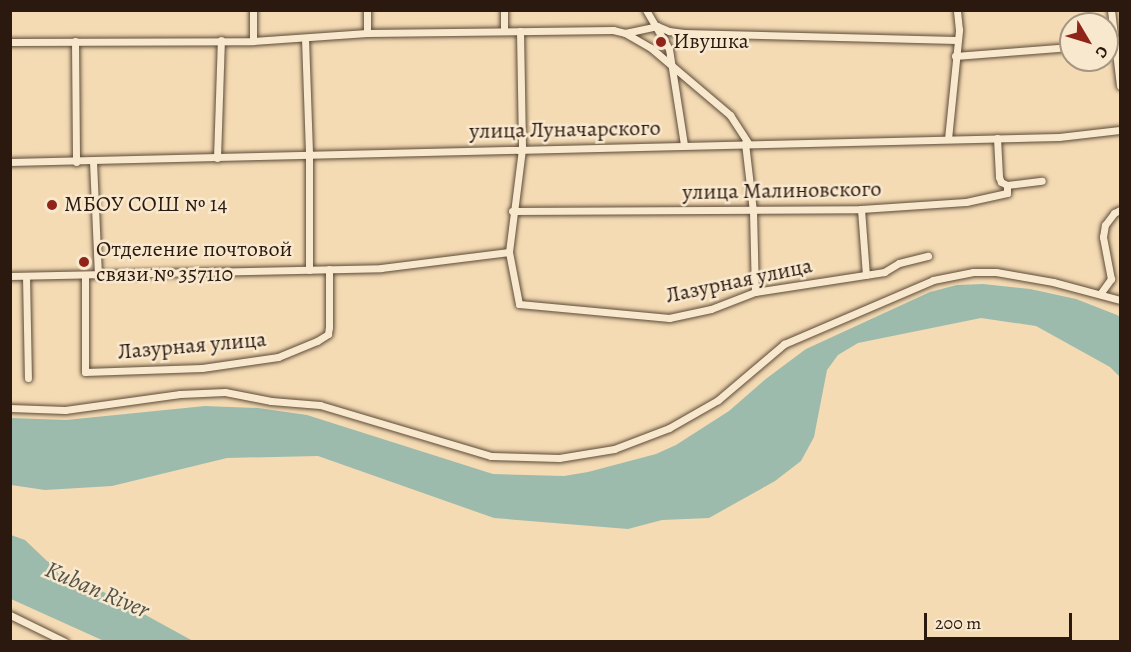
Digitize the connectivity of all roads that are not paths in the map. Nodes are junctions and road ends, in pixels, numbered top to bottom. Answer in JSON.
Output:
{"nodes":[{"id":1,"x":253,"y":10,"type":"edge"},
{"id":2,"x":367,"y":10,"type":"edge"},
{"id":3,"x":504,"y":10,"type":"edge"},
{"id":4,"x":646,"y":10,"type":"edge"},
{"id":5,"x":957,"y":10,"type":"edge"},
{"id":6,"x":657,"y":26,"type":"junction"},
{"id":7,"x":504,"y":30,"type":"junction"},
{"id":8,"x":520,"y":31,"type":"junction"},
{"id":9,"x":367,"y":33,"type":"junction"},
{"id":10,"x":626,"y":33,"type":"junction"},
{"id":11,"x":305,"y":38,"type":"junction"},
{"id":12,"x":221,"y":40,"type":"junction"},
{"id":13,"x":956,"y":40,"type":"junction"},
{"id":14,"x":75,"y":41,"type":"junction"},
{"id":15,"x":253,"y":41,"type":"junction"},
{"id":16,"x":10,"y":42,"type":"edge"},
{"id":17,"x":1119,"y":43,"type":"edge"},
{"id":18,"x":1059,"y":48,"type":"edge"},
{"id":19,"x":955,"y":56,"type":"junction"},
{"id":20,"x":673,"y":69,"type":"junction"},
{"id":21,"x":1120,"y":85,"type":"edge"},
{"id":22,"x":1120,"y":130,"type":"edge"},
{"id":23,"x":997,"y":138,"type":"junction"},
{"id":24,"x":948,"y":139,"type":"junction"},
{"id":25,"x":746,"y":143,"type":"junction"},
{"id":26,"x":684,"y":145,"type":"junction"},
{"id":27,"x":522,"y":149,"type":"junction"},
{"id":28,"x":309,"y":154,"type":"junction"},
{"id":29,"x":217,"y":158,"type":"junction"},
{"id":30,"x":93,"y":161,"type":"junction"},
{"id":31,"x":10,"y":162,"type":"edge"},
{"id":32,"x":76,"y":162,"type":"junction"},
{"id":33,"x":1042,"y":181,"type":"dead end"},
{"id":34,"x":1007,"y":185,"type":"junction"},
{"id":35,"x":861,"y":209,"type":"junction"},
{"id":36,"x":1120,"y":210,"type":"edge"},
{"id":37,"x":512,"y":211,"type":"junction"},
{"id":38,"x":753,"y":211,"type":"junction"},
{"id":39,"x":509,"y":252,"type":"junction"},
{"id":40,"x":928,"y":256,"type":"dead end"},
{"id":41,"x":328,"y":269,"type":"junction"},
{"id":42,"x":309,"y":270,"type":"junction"},
{"id":43,"x":98,"y":274,"type":"junction"},
{"id":44,"x":11,"y":275,"type":"edge"},
{"id":45,"x":84,"y":275,"type":"junction"},
{"id":46,"x":866,"y":275,"type":"junction"},
{"id":47,"x":26,"y":276,"type":"junction"},
{"id":48,"x":755,"y":292,"type":"junction"},
{"id":49,"x":1100,"y":294,"type":"junction"},
{"id":50,"x":1120,"y":300,"type":"edge"},
{"id":51,"x":28,"y":378,"type":"dead end"},
{"id":52,"x":10,"y":408,"type":"edge"},
{"id":53,"x":10,"y":615,"type":"edge"},
{"id":54,"x":65,"y":642,"type":"edge"}],
"edges":[{"from":1,"to":15,"type":"street"},
{"from":2,"to":9,"type":"street"},
{"from":3,"to":7,"type":"street"},
{"from":4,"to":6,"type":"street"},
{"from":5,"to":13,"type":"street"},
{"from":6,"to":10,"type":"street"},
{"from":6,"to":13,"type":"street"},
{"from":6,"to":20,"type":"street"},
{"from":7,"to":8,"type":"street"},
{"from":7,"to":9,"type":"street"},
{"from":8,"to":10,"type":"street"},
{"from":8,"to":27,"type":"street"},
{"from":9,"to":11,"type":"street"},
{"from":10,"to":20,"type":"street"},
{"from":11,"to":15,"type":"street"},
{"from":11,"to":28,"type":"street"},
{"from":12,"to":14,"type":"street"},
{"from":12,"to":15,"type":"street"},
{"from":12,"to":29,"type":"street"},
{"from":13,"to":19,"type":"street"},
{"from":14,"to":16,"type":"street"},
{"from":14,"to":32,"type":"street"},
{"from":17,"to":21,"type":"street"},
{"from":18,"to":19,"type":"street"},
{"from":19,"to":24,"type":"street"},
{"from":20,"to":25,"type":"street"},
{"from":20,"to":26,"type":"street"},
{"from":22,"to":23,"type":"street","name":"улица Луначарского"},
{"from":23,"to":24,"type":"street","name":"улица Луначарского"},
{"from":23,"to":34,"type":"street"},
{"from":24,"to":25,"type":"street","name":"улица Луначарского"},
{"from":25,"to":26,"type":"street","name":"улица Луначарского"},
{"from":25,"to":38,"type":"street"},
{"from":26,"to":27,"type":"street","name":"улица Луначарского"},
{"from":27,"to":28,"type":"street","name":"улица Луначарского"},
{"from":27,"to":37,"type":"street"},
{"from":28,"to":29,"type":"street","name":"улица Луначарского"},
{"from":28,"to":42,"type":"street"},
{"from":29,"to":30,"type":"street","name":"улица Луначарского"},
{"from":30,"to":32,"type":"street","name":"улица Луначарского"},
{"from":30,"to":43,"type":"street"},
{"from":31,"to":32,"type":"street","name":"улица Луначарского"},
{"from":33,"to":34,"type":"street","name":"улица Малиновского"},
{"from":34,"to":35,"type":"street","name":"улица Малиновского"},
{"from":35,"to":38,"type":"street","name":"улица Малиновского"},
{"from":35,"to":46,"type":"street"},
{"from":36,"to":49,"type":"street"},
{"from":37,"to":38,"type":"street","name":"улица Малиновского"},
{"from":37,"to":39,"type":"street"},
{"from":38,"to":48,"type":"street"},
{"from":39,"to":41,"type":"street"},
{"from":39,"to":48,"type":"street","name":"Лазурная улица"},
{"from":40,"to":46,"type":"street","name":"Лазурная улица"},
{"from":41,"to":42,"type":"street"},
{"from":41,"to":45,"type":"street","name":"Лазурная улица"},
{"from":42,"to":43,"type":"street"},
{"from":43,"to":45,"type":"street"},
{"from":44,"to":47,"type":"street"},
{"from":45,"to":47,"type":"street"},
{"from":46,"to":48,"type":"street","name":"Лазурная улица"},
{"from":47,"to":51,"type":"street"},
{"from":49,"to":50,"type":"street"},
{"from":49,"to":52,"type":"street"},
{"from":53,"to":54,"type":"street"}]}
